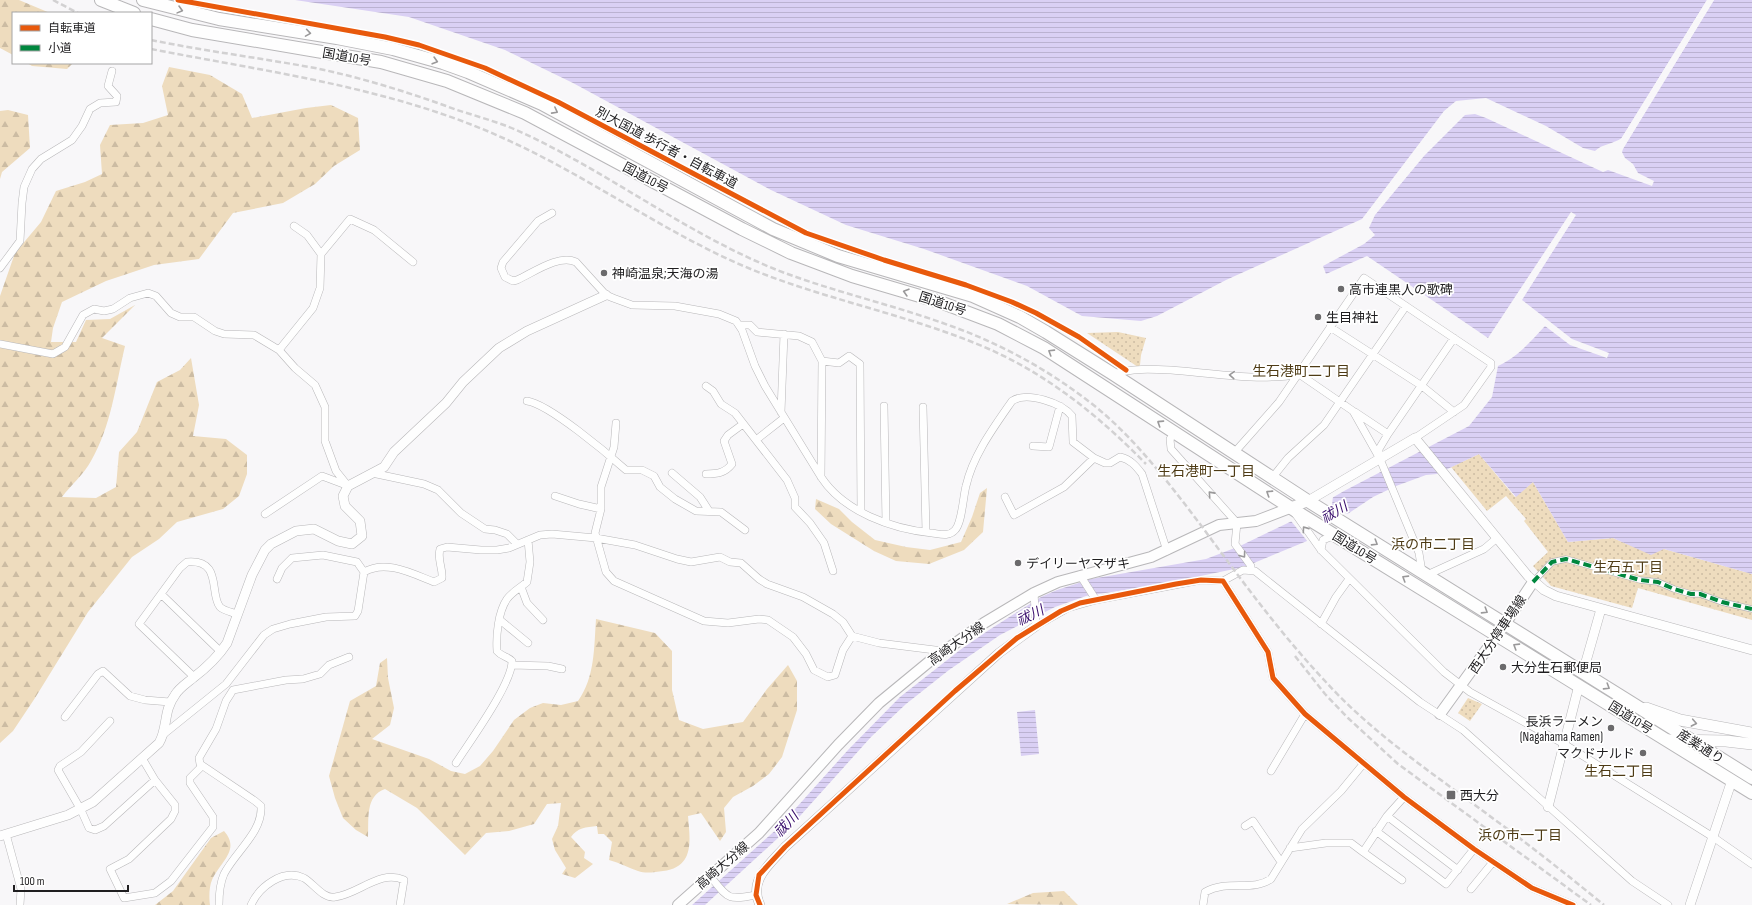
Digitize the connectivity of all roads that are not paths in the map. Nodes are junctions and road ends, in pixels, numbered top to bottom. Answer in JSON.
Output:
{"nodes":[{"id":1,"x":101,"y":0,"type":"edge"},
{"id":2,"x":143,"y":0,"type":"edge"},
{"id":3,"x":131,"y":12,"type":"edge"},
{"id":4,"x":152,"y":19,"type":"edge"},
{"id":5,"x":112,"y":71,"type":"dead end"},
{"id":6,"x":552,"y":213,"type":"dead end"},
{"id":7,"x":294,"y":226,"type":"dead end"},
{"id":8,"x":321,"y":254,"type":"junction"},
{"id":9,"x":413,"y":262,"type":"dead end"},
{"id":10,"x":0,"y":268,"type":"edge"},
{"id":11,"x":606,"y":295,"type":"junction"},
{"id":12,"x":1406,"y":306,"type":"junction"},
{"id":13,"x":740,"y":325,"type":"junction"},
{"id":14,"x":1330,"y":327,"type":"junction"},
{"id":15,"x":784,"y":334,"type":"junction"},
{"id":16,"x":1454,"y":338,"type":"junction"},
{"id":17,"x":0,"y":344,"type":"edge"},
{"id":18,"x":279,"y":350,"type":"junction"},
{"id":19,"x":1373,"y":355,"type":"junction"},
{"id":20,"x":822,"y":361,"type":"junction"},
{"id":21,"x":1113,"y":374,"type":"junction"},
{"id":22,"x":1299,"y":374,"type":"junction"},
{"id":23,"x":706,"y":386,"type":"dead end"},
{"id":24,"x":1422,"y":386,"type":"junction"},
{"id":25,"x":527,"y":401,"type":"dead end"},
{"id":26,"x":1341,"y":402,"type":"junction"},
{"id":27,"x":884,"y":406,"type":"dead end"},
{"id":28,"x":1060,"y":406,"type":"junction"},
{"id":29,"x":923,"y":407,"type":"dead end"},
{"id":30,"x":1353,"y":411,"type":"junction"},
{"id":31,"x":1454,"y":412,"type":"junction"},
{"id":32,"x":782,"y":415,"type":"junction"},
{"id":33,"x":616,"y":423,"type":"dead end"},
{"id":34,"x":743,"y":424,"type":"junction"},
{"id":35,"x":1175,"y":432,"type":"junction"},
{"id":36,"x":1388,"y":434,"type":"junction"},
{"id":37,"x":1415,"y":438,"type":"junction"},
{"id":38,"x":756,"y":440,"type":"junction"},
{"id":39,"x":1033,"y":446,"type":"dead end"},
{"id":40,"x":1234,"y":453,"type":"junction"},
{"id":41,"x":610,"y":456,"type":"junction"},
{"id":42,"x":1094,"y":458,"type":"junction"},
{"id":43,"x":1380,"y":459,"type":"junction"},
{"id":44,"x":372,"y":473,"type":"junction"},
{"id":45,"x":672,"y":473,"type":"dead end"},
{"id":46,"x":706,"y":474,"type":"dead end"},
{"id":47,"x":821,"y":477,"type":"junction"},
{"id":48,"x":1272,"y":478,"type":"junction"},
{"id":49,"x":348,"y":486,"type":"junction"},
{"id":50,"x":555,"y":496,"type":"dead end"},
{"id":51,"x":1004,"y":498,"type":"dead end"},
{"id":52,"x":1312,"y":504,"type":"junction"},
{"id":53,"x":601,"y":509,"type":"junction"},
{"id":54,"x":709,"y":511,"type":"junction"},
{"id":55,"x":861,"y":511,"type":"junction"},
{"id":56,"x":1297,"y":513,"type":"junction"},
{"id":57,"x":265,"y":514,"type":"dead end"},
{"id":58,"x":886,"y":523,"type":"junction"},
{"id":59,"x":1237,"y":523,"type":"junction"},
{"id":60,"x":745,"y":530,"type":"dead end"},
{"id":61,"x":926,"y":532,"type":"junction"},
{"id":62,"x":1332,"y":533,"type":"junction"},
{"id":63,"x":596,"y":538,"type":"junction"},
{"id":64,"x":1497,"y":538,"type":"junction"},
{"id":65,"x":528,"y":540,"type":"junction"},
{"id":66,"x":517,"y":544,"type":"junction"},
{"id":67,"x":1321,"y":550,"type":"junction"},
{"id":68,"x":1167,"y":551,"type":"junction"},
{"id":69,"x":1251,"y":568,"type":"junction"},
{"id":70,"x":833,"y":571,"type":"dead end"},
{"id":71,"x":364,"y":572,"type":"junction"},
{"id":72,"x":1424,"y":574,"type":"junction"},
{"id":73,"x":1082,"y":577,"type":"junction"},
{"id":74,"x":277,"y":578,"type":"dead end"},
{"id":75,"x":1349,"y":578,"type":"junction"},
{"id":76,"x":1223,"y":581,"type":"junction"},
{"id":77,"x":1533,"y":582,"type":"junction"},
{"id":78,"x":521,"y":587,"type":"junction"},
{"id":79,"x":161,"y":594,"type":"junction"},
{"id":80,"x":1034,"y":596,"type":"junction"},
{"id":81,"x":1095,"y":598,"type":"junction"},
{"id":82,"x":1601,"y":609,"type":"junction"},
{"id":83,"x":1752,"y":610,"type":"edge"},
{"id":84,"x":237,"y":614,"type":"junction"},
{"id":85,"x":500,"y":620,"type":"junction"},
{"id":86,"x":543,"y":620,"type":"dead end"},
{"id":87,"x":1036,"y":624,"type":"junction"},
{"id":88,"x":1321,"y":624,"type":"junction"},
{"id":89,"x":1505,"y":624,"type":"junction"},
{"id":90,"x":1497,"y":635,"type":"junction"},
{"id":91,"x":852,"y":636,"type":"junction"},
{"id":92,"x":528,"y":643,"type":"dead end"},
{"id":93,"x":1752,"y":650,"type":"edge"},
{"id":94,"x":943,"y":651,"type":"junction"},
{"id":95,"x":221,"y":652,"type":"junction"},
{"id":96,"x":349,"y":657,"type":"dead end"},
{"id":97,"x":512,"y":665,"type":"junction"},
{"id":98,"x":562,"y":669,"type":"dead end"},
{"id":99,"x":1583,"y":672,"type":"junction"},
{"id":100,"x":194,"y":677,"type":"junction"},
{"id":101,"x":226,"y":684,"type":"junction"},
{"id":102,"x":1579,"y":685,"type":"junction"},
{"id":103,"x":1461,"y":686,"type":"junction"},
{"id":104,"x":233,"y":690,"type":"junction"},
{"id":105,"x":170,"y":702,"type":"junction"},
{"id":106,"x":1630,"y":702,"type":"junction"},
{"id":107,"x":1306,"y":714,"type":"junction"},
{"id":108,"x":1440,"y":714,"type":"junction"},
{"id":109,"x":65,"y":717,"type":"dead end"},
{"id":110,"x":110,"y":721,"type":"dead end"},
{"id":111,"x":1751,"y":730,"type":"edge"},
{"id":112,"x":164,"y":734,"type":"junction"},
{"id":113,"x":1668,"y":740,"type":"junction"},
{"id":114,"x":1692,"y":740,"type":"junction"},
{"id":115,"x":1564,"y":744,"type":"junction"},
{"id":116,"x":1752,"y":744,"type":"edge"},
{"id":117,"x":142,"y":758,"type":"junction"},
{"id":118,"x":456,"y":763,"type":"dead end"},
{"id":119,"x":1364,"y":763,"type":"junction"},
{"id":120,"x":202,"y":766,"type":"junction"},
{"id":121,"x":1271,"y":771,"type":"dead end"},
{"id":122,"x":1752,"y":778,"type":"edge"},
{"id":123,"x":155,"y":780,"type":"junction"},
{"id":124,"x":1732,"y":780,"type":"junction"},
{"id":125,"x":1752,"y":793,"type":"edge"},
{"id":126,"x":1404,"y":797,"type":"junction"},
{"id":127,"x":1548,"y":807,"type":"junction"},
{"id":128,"x":81,"y":810,"type":"junction"},
{"id":129,"x":1387,"y":816,"type":"junction"},
{"id":130,"x":1245,"y":826,"type":"dead end"},
{"id":131,"x":1376,"y":831,"type":"junction"},
{"id":132,"x":3,"y":835,"type":"edge"},
{"id":133,"x":1713,"y":837,"type":"junction"},
{"id":134,"x":1290,"y":848,"type":"junction"},
{"id":135,"x":1474,"y":849,"type":"junction"},
{"id":136,"x":1363,"y":852,"type":"junction"},
{"id":137,"x":1281,"y":862,"type":"junction"},
{"id":138,"x":1492,"y":862,"type":"junction"},
{"id":139,"x":1752,"y":864,"type":"edge"},
{"id":140,"x":1458,"y":870,"type":"junction"},
{"id":141,"x":711,"y":877,"type":"junction"},
{"id":142,"x":1402,"y":880,"type":"dead end"},
{"id":143,"x":1471,"y":889,"type":"dead end"},
{"id":144,"x":756,"y":895,"type":"junction"},
{"id":145,"x":20,"y":905,"type":"edge"},
{"id":146,"x":218,"y":905,"type":"edge"},
{"id":147,"x":251,"y":905,"type":"edge"},
{"id":148,"x":400,"y":905,"type":"edge"},
{"id":149,"x":678,"y":905,"type":"edge"},
{"id":150,"x":760,"y":905,"type":"edge"},
{"id":151,"x":1203,"y":905,"type":"edge"},
{"id":152,"x":1573,"y":905,"type":"edge"},
{"id":153,"x":1668,"y":905,"type":"edge"},
{"id":154,"x":1690,"y":905,"type":"edge"}],
"edges":[{"from":1,"to":3,"type":"highway"},
{"from":2,"to":21,"type":"highway","name":"国道10号","one_way":true},
{"from":35,"to":4,"type":"highway","name":"国道10号","one_way":true},
{"from":5,"to":10,"type":"street"},
{"from":6,"to":11,"type":"street"},
{"from":7,"to":8,"type":"street"},
{"from":8,"to":9,"type":"street"},
{"from":8,"to":18,"type":"street"},
{"from":11,"to":13,"type":"street"},
{"from":11,"to":44,"type":"street"},
{"from":12,"to":14,"type":"street"},
{"from":12,"to":16,"type":"street"},
{"from":12,"to":19,"type":"street"},
{"from":13,"to":15,"type":"street"},
{"from":13,"to":32,"type":"street"},
{"from":14,"to":19,"type":"street"},
{"from":14,"to":22,"type":"street"},
{"from":15,"to":20,"type":"street"},
{"from":15,"to":32,"type":"street"},
{"from":16,"to":24,"type":"street"},
{"from":16,"to":31,"type":"street"},
{"from":17,"to":18,"type":"street"},
{"from":18,"to":49,"type":"street"},
{"from":19,"to":24,"type":"street"},
{"from":19,"to":26,"type":"street"},
{"from":20,"to":47,"type":"street"},
{"from":20,"to":55,"type":"street"},
{"from":22,"to":21,"type":"street","one_way":true},
{"from":21,"to":40,"type":"highway","name":"国道10号"},
{"from":22,"to":26,"type":"street"},
{"from":22,"to":40,"type":"street"},
{"from":23,"to":34,"type":"street"},
{"from":24,"to":31,"type":"street"},
{"from":24,"to":36,"type":"street"},
{"from":25,"to":41,"type":"street"},
{"from":26,"to":30,"type":"street"},
{"from":26,"to":48,"type":"street"},
{"from":27,"to":58,"type":"street"},
{"from":28,"to":39,"type":"street"},
{"from":28,"to":42,"type":"street"},
{"from":28,"to":61,"type":"street"},
{"from":29,"to":61,"type":"street"},
{"from":30,"to":36,"type":"street"},
{"from":30,"to":43,"type":"street"},
{"from":31,"to":37,"type":"street"},
{"from":32,"to":38,"type":"street"},
{"from":32,"to":47,"type":"street"},
{"from":33,"to":41,"type":"street"},
{"from":34,"to":38,"type":"street"},
{"from":34,"to":46,"type":"street"},
{"from":56,"to":35,"type":"highway","name":"国道10号","one_way":true},
{"from":59,"to":35,"type":"street","one_way":true},
{"from":36,"to":43,"type":"street"},
{"from":37,"to":43,"type":"street"},
{"from":37,"to":64,"type":"street"},
{"from":38,"to":70,"type":"street"},
{"from":40,"to":48,"type":"highway","name":"国道10号"},
{"from":41,"to":53,"type":"street"},
{"from":41,"to":54,"type":"street"},
{"from":42,"to":51,"type":"street"},
{"from":42,"to":68,"type":"street"},
{"from":43,"to":52,"type":"street"},
{"from":43,"to":72,"type":"street"},
{"from":44,"to":49,"type":"street"},
{"from":44,"to":66,"type":"street"},
{"from":45,"to":54,"type":"street"},
{"from":47,"to":55,"type":"street"},
{"from":48,"to":52,"type":"highway","name":"国道10号"},
{"from":49,"to":57,"type":"street"},
{"from":49,"to":84,"type":"street"},
{"from":50,"to":53,"type":"street"},
{"from":52,"to":56,"type":"main road","name":"高崎大分線"},
{"from":52,"to":72,"type":"highway","name":"国道10号","one_way":true},
{"from":53,"to":63,"type":"street"},
{"from":54,"to":60,"type":"street"},
{"from":55,"to":58,"type":"street"},
{"from":56,"to":59,"type":"main road","name":"高崎大分線"},
{"from":56,"to":62,"type":"highway","name":"国道10号"},
{"from":67,"to":56,"type":"street","one_way":true},
{"from":58,"to":61,"type":"street"},
{"from":59,"to":68,"type":"main road","name":"高崎大分線"},
{"from":59,"to":69,"type":"street","one_way":true},
{"from":62,"to":67,"type":"street"},
{"from":90,"to":62,"type":"highway","name":"国道10号","one_way":true},
{"from":63,"to":65,"type":"street"},
{"from":63,"to":91,"type":"street"},
{"from":63,"to":91,"type":"street"},
{"from":64,"to":72,"type":"street"},
{"from":64,"to":77,"type":"street"},
{"from":65,"to":66,"type":"street"},
{"from":65,"to":78,"type":"street"},
{"from":66,"to":71,"type":"street"},
{"from":67,"to":75,"type":"street"},
{"from":68,"to":73,"type":"main road","name":"高崎大分線"},
{"from":69,"to":76,"type":"street"},
{"from":69,"to":88,"type":"street"},
{"from":71,"to":74,"type":"street"},
{"from":71,"to":101,"type":"street"},
{"from":72,"to":89,"type":"highway","name":"国道10号","one_way":true},
{"from":73,"to":80,"type":"main road","name":"高崎大分線"},
{"from":73,"to":81,"type":"street"},
{"from":75,"to":88,"type":"street"},
{"from":75,"to":103,"type":"street"},
{"from":76,"to":81,"type":"street"},
{"from":76,"to":107,"type":"street"},
{"from":77,"to":82,"type":"street"},
{"from":77,"to":83,"type":"street","name":"西大分停車場線"},
{"from":77,"to":89,"type":"main road","name":"西大分停車場線"},
{"from":78,"to":85,"type":"street"},
{"from":78,"to":86,"type":"street"},
{"from":79,"to":84,"type":"street"},
{"from":79,"to":95,"type":"street"},
{"from":79,"to":100,"type":"street"},
{"from":80,"to":87,"type":"street"},
{"from":80,"to":94,"type":"main road","name":"高崎大分線"},
{"from":81,"to":87,"type":"street"},
{"from":82,"to":93,"type":"street"},
{"from":82,"to":99,"type":"street"},
{"from":84,"to":95,"type":"street"},
{"from":85,"to":92,"type":"street"},
{"from":85,"to":97,"type":"street"},
{"from":87,"to":144,"type":"street"},
{"from":88,"to":108,"type":"street"},
{"from":89,"to":90,"type":"main road","name":"西大分停車場線"},
{"from":89,"to":99,"type":"highway","name":"国道10号"},
{"from":102,"to":90,"type":"highway","name":"国道10号","one_way":true},
{"from":90,"to":103,"type":"main road","name":"西大分停車場線"},
{"from":91,"to":94,"type":"street"},
{"from":94,"to":141,"type":"main road","name":"高崎大分線"},
{"from":95,"to":100,"type":"street"},
{"from":96,"to":104,"type":"street"},
{"from":97,"to":98,"type":"street"},
{"from":97,"to":118,"type":"street"},
{"from":99,"to":106,"type":"highway","name":"国道10号","one_way":true},
{"from":100,"to":105,"type":"street"},
{"from":101,"to":104,"type":"street"},
{"from":101,"to":112,"type":"street"},
{"from":102,"to":113,"type":"highway","name":"国道10号"},
{"from":102,"to":115,"type":"street"},
{"from":103,"to":108,"type":"main road","name":"西大分停車場線"},
{"from":103,"to":115,"type":"street"},
{"from":104,"to":120,"type":"street"},
{"from":105,"to":109,"type":"street"},
{"from":105,"to":112,"type":"street"},
{"from":106,"to":111,"type":"main road","one_way":true},
{"from":106,"to":114,"type":"highway","name":"産業通り"},
{"from":107,"to":119,"type":"street"},
{"from":107,"to":121,"type":"street"},
{"from":108,"to":127,"type":"street"},
{"from":110,"to":128,"type":"street"},
{"from":112,"to":117,"type":"street"},
{"from":113,"to":114,"type":"main road"},
{"from":113,"to":124,"type":"highway","name":"産業通り"},
{"from":114,"to":116,"type":"main road"},
{"from":114,"to":122,"type":"highway","name":"産業通り"},
{"from":115,"to":127,"type":"street"},
{"from":115,"to":133,"type":"street"},
{"from":117,"to":123,"type":"street"},
{"from":117,"to":128,"type":"street"},
{"from":119,"to":126,"type":"street"},
{"from":119,"to":134,"type":"street"},
{"from":120,"to":123,"type":"street"},
{"from":120,"to":146,"type":"street"},
{"from":123,"to":128,"type":"street"},
{"from":124,"to":125,"type":"highway","name":"産業通り"},
{"from":124,"to":133,"type":"street"},
{"from":126,"to":129,"type":"street"},
{"from":126,"to":135,"type":"street"},
{"from":127,"to":153,"type":"street"},
{"from":128,"to":132,"type":"street"},
{"from":129,"to":131,"type":"street"},
{"from":129,"to":140,"type":"street"},
{"from":130,"to":137,"type":"street"},
{"from":131,"to":136,"type":"street"},
{"from":131,"to":140,"type":"street"},
{"from":132,"to":145,"type":"street"},
{"from":133,"to":139,"type":"street"},
{"from":133,"to":154,"type":"street"},
{"from":134,"to":136,"type":"street"},
{"from":134,"to":137,"type":"street"},
{"from":135,"to":138,"type":"street"},
{"from":135,"to":140,"type":"street"},
{"from":136,"to":142,"type":"street"},
{"from":137,"to":151,"type":"street"},
{"from":138,"to":143,"type":"street"},
{"from":138,"to":152,"type":"street"},
{"from":141,"to":144,"type":"street"},
{"from":141,"to":149,"type":"main road","name":"高崎大分線"},
{"from":144,"to":150,"type":"street"},
{"from":147,"to":148,"type":"street"}]}
